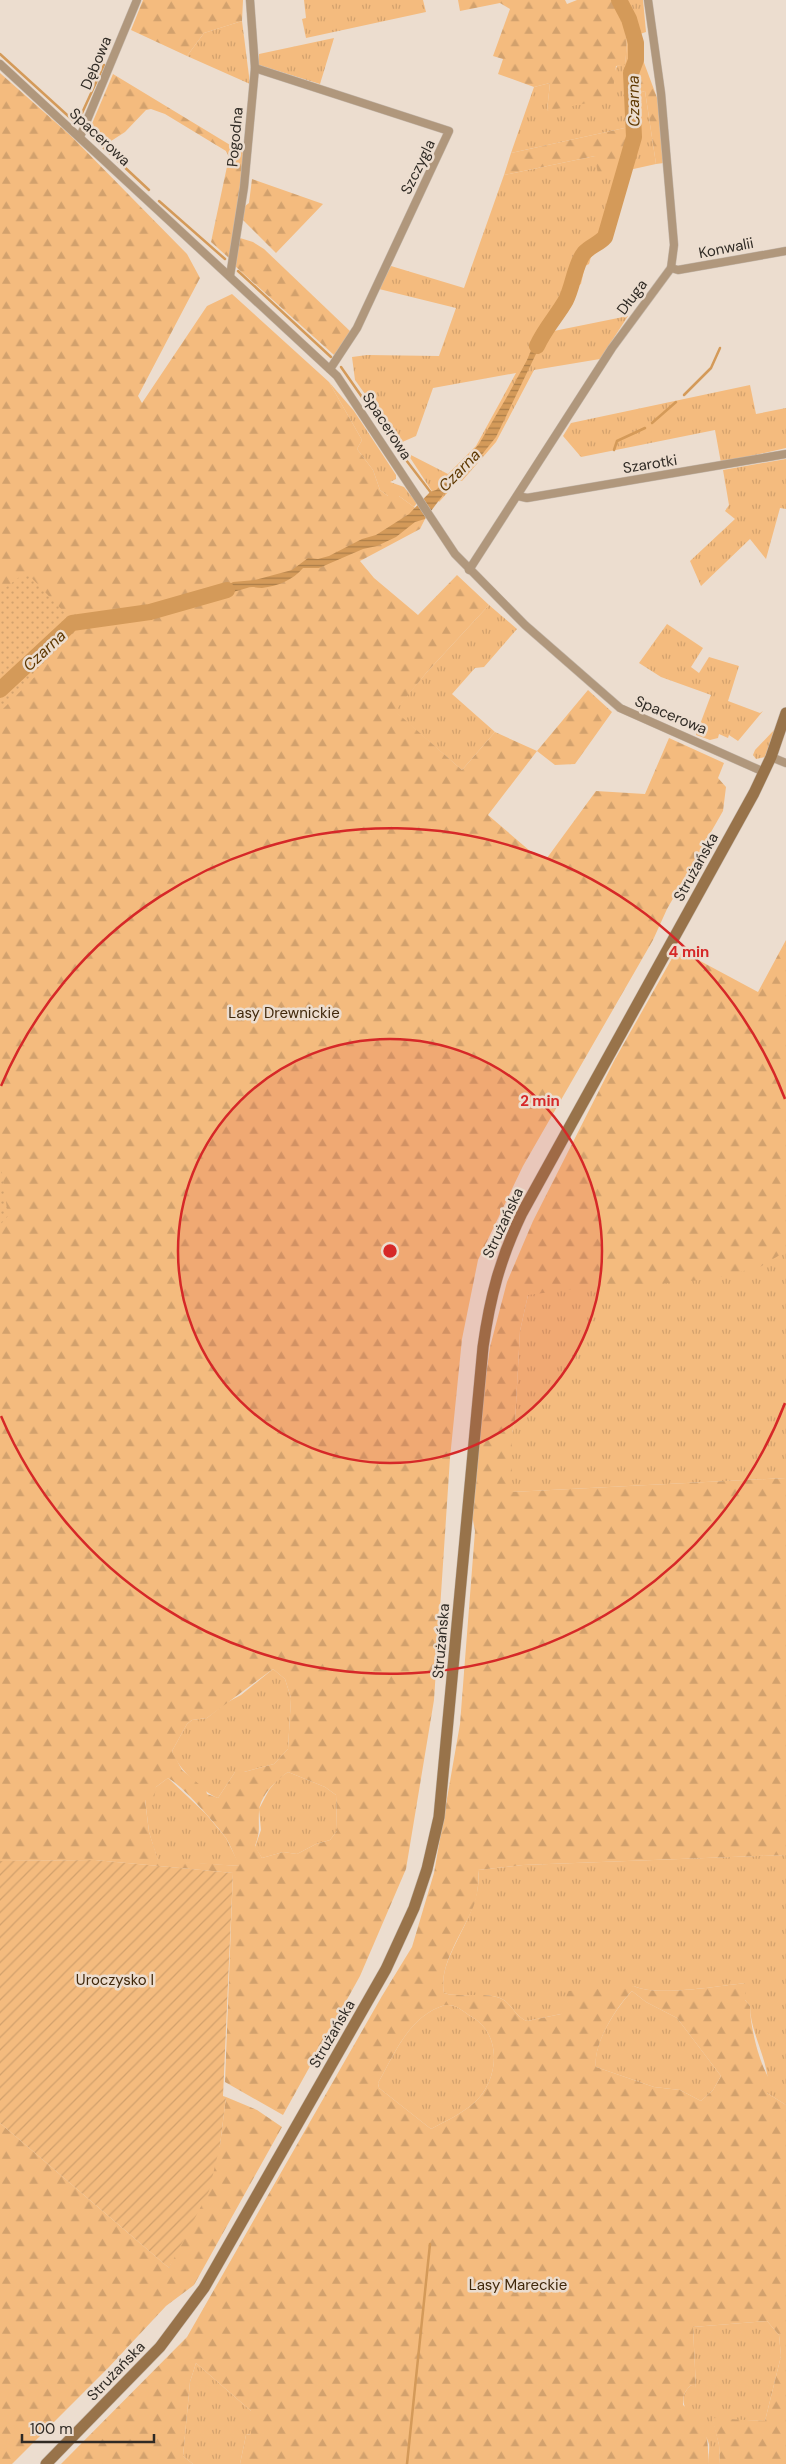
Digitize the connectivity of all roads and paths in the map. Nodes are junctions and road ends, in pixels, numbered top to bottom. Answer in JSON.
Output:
{"nodes":[{"id":1,"x":137,"y":0,"type":"edge"},
{"id":2,"x":250,"y":0,"type":"edge"},
{"id":3,"x":648,"y":0,"type":"edge"},
{"id":4,"x":0,"y":64,"type":"edge"},
{"id":5,"x":255,"y":68,"type":"junction"},
{"id":6,"x":80,"y":137,"type":"junction"},
{"id":7,"x":786,"y":250,"type":"edge"},
{"id":8,"x":670,"y":268,"type":"junction"},
{"id":9,"x":230,"y":276,"type":"junction"},
{"id":10,"x":330,"y":370,"type":"junction"},
{"id":11,"x":786,"y":454,"type":"edge"},
{"id":12,"x":518,"y":496,"type":"junction"},
{"id":13,"x":469,"y":570,"type":"junction"},
{"id":14,"x":786,"y":713,"type":"edge"},
{"id":15,"x":771,"y":757,"type":"junction"},
{"id":16,"x":786,"y":763,"type":"edge"},
{"id":17,"x":764,"y":772,"type":"junction"},
{"id":18,"x":46,"y":2464,"type":"edge"}],
"edges":[{"from":1,"to":6,"type":"street","name":"Dębowa"},
{"from":2,"to":5,"type":"street","name":"Pogodna"},
{"from":3,"to":8,"type":"street","name":"Długa"},
{"from":4,"to":6,"type":"street","name":"Spacerowa"},
{"from":5,"to":9,"type":"street","name":"Pogodna"},
{"from":5,"to":10,"type":"street","name":"Szczygla"},
{"from":6,"to":9,"type":"street","name":"Spacerowa"},
{"from":7,"to":8,"type":"street","name":"Konwalii"},
{"from":8,"to":12,"type":"street","name":"Długa"},
{"from":9,"to":10,"type":"street","name":"Spacerowa"},
{"from":10,"to":13,"type":"street","name":"Spacerowa"},
{"from":11,"to":12,"type":"street","name":"Szarotki"},
{"from":12,"to":13,"type":"street","name":"Długa"},
{"from":13,"to":17,"type":"street","name":"Spacerowa"},
{"from":14,"to":15,"type":"main road","name":"Strużańska"},
{"from":15,"to":16,"type":"street"},
{"from":15,"to":17,"type":"main road","name":"Strużańska"},
{"from":17,"to":18,"type":"main road","name":"Strużańska"}]}
